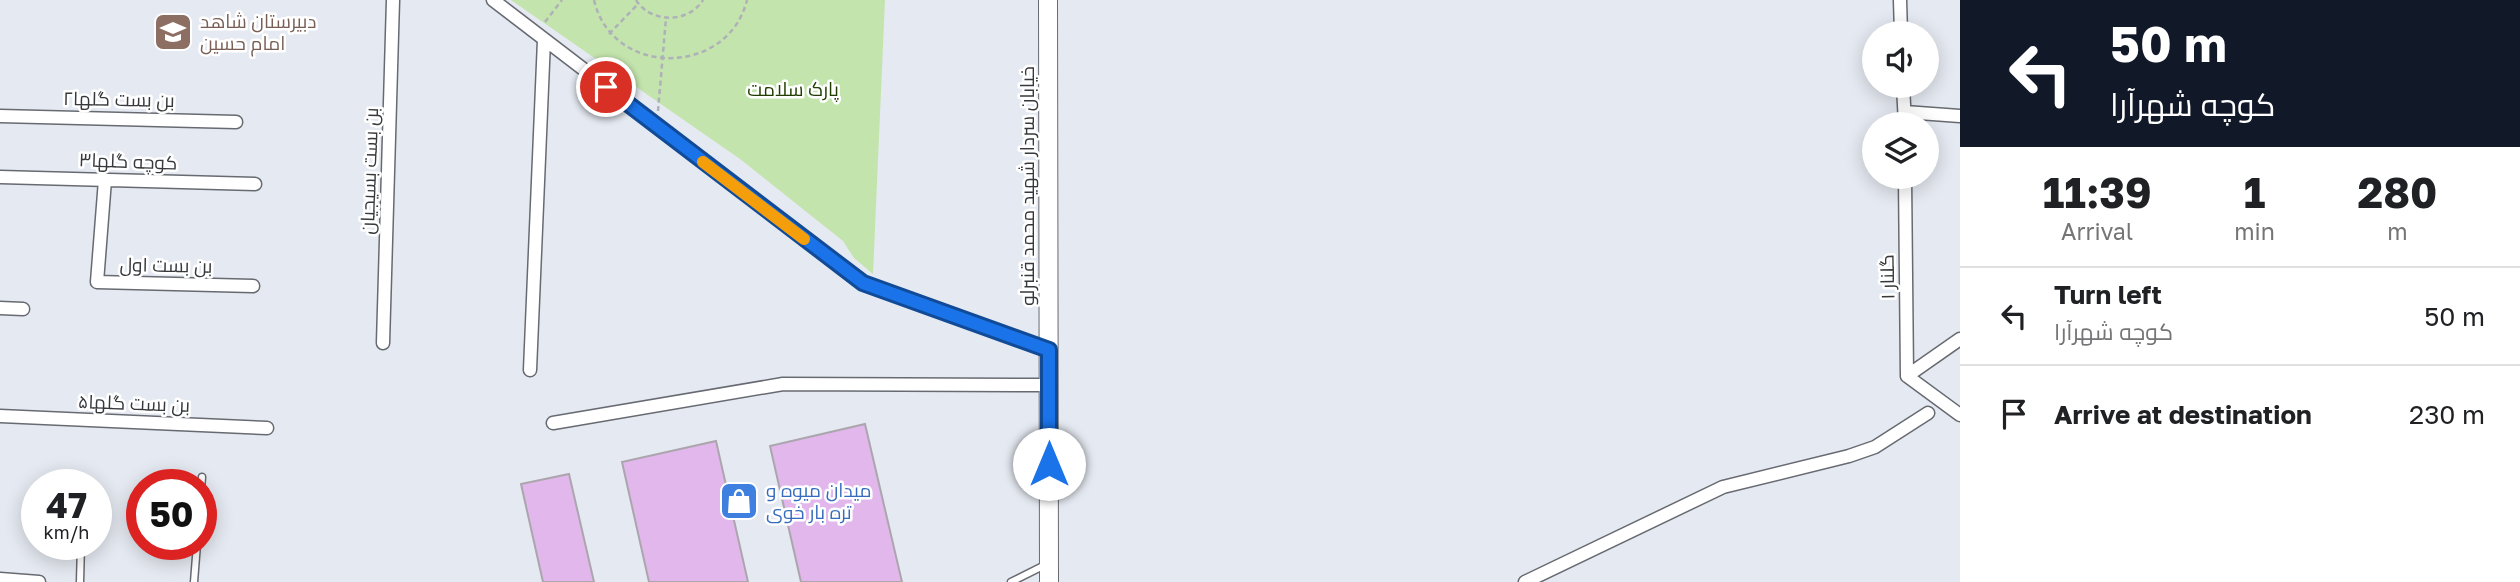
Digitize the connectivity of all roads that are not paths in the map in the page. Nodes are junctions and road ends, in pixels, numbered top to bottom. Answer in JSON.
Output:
{"nodes":[{"id":1,"x":393,"y":0,"type":"edge"},
{"id":2,"x":493,"y":0,"type":"edge"},
{"id":3,"x":1048,"y":0,"type":"edge"},
{"id":4,"x":1899,"y":0,"type":"edge"},
{"id":5,"x":1900,"y":21,"type":"edge"},
{"id":6,"x":540,"y":37,"type":"junction"},
{"id":7,"x":0,"y":116,"type":"edge"},
{"id":8,"x":1960,"y":116,"type":"edge"},
{"id":9,"x":1939,"y":117,"type":"edge"},
{"id":10,"x":236,"y":122,"type":"dead end"},
{"id":11,"x":0,"y":177,"type":"edge"},
{"id":12,"x":105,"y":180,"type":"junction"},
{"id":13,"x":255,"y":184,"type":"dead end"},
{"id":14,"x":1905,"y":189,"type":"edge"},
{"id":15,"x":253,"y":286,"type":"dead end"},
{"id":16,"x":0,"y":308,"type":"edge"},
{"id":17,"x":23,"y":309,"type":"dead end"},
{"id":18,"x":1960,"y":339,"type":"edge"},
{"id":19,"x":383,"y":343,"type":"dead end"},
{"id":20,"x":1049,"y":350,"type":"junction"},
{"id":21,"x":530,"y":370,"type":"dead end"},
{"id":22,"x":1907,"y":376,"type":"junction"},
{"id":23,"x":1049,"y":385,"type":"junction"},
{"id":24,"x":1928,"y":413,"type":"dead end"},
{"id":25,"x":1960,"y":415,"type":"edge"},
{"id":26,"x":0,"y":416,"type":"edge"},
{"id":27,"x":553,"y":423,"type":"dead end"},
{"id":28,"x":267,"y":428,"type":"dead end"},
{"id":29,"x":81,"y":560,"type":"edge"},
{"id":30,"x":196,"y":560,"type":"edge"},
{"id":31,"x":1049,"y":563,"type":"junction"},
{"id":32,"x":0,"y":579,"type":"edge"},
{"id":33,"x":39,"y":582,"type":"edge"},
{"id":34,"x":80,"y":582,"type":"edge"},
{"id":35,"x":194,"y":582,"type":"edge"},
{"id":36,"x":1011,"y":582,"type":"edge"},
{"id":37,"x":1049,"y":582,"type":"edge"},
{"id":38,"x":1525,"y":582,"type":"edge"}],
"edges":[{"from":1,"to":19,"type":"street","name":"بن بست بسیجیان"},
{"from":2,"to":6,"type":"street"},
{"from":3,"to":20,"type":"main road","name":"خیابان سردار شهید محمد قنبرلو"},
{"from":4,"to":5,"type":"street"},
{"from":6,"to":20,"type":"street"},
{"from":6,"to":21,"type":"street"},
{"from":7,"to":10,"type":"street","name":"بن بست گلها۲"},
{"from":8,"to":9,"type":"street"},
{"from":11,"to":12,"type":"street","name":"کوچه گلها۳"},
{"from":12,"to":13,"type":"street","name":"کوچه گلها۳"},
{"from":12,"to":15,"type":"street","name":"بن بست اول"},
{"from":14,"to":22,"type":"street","name":"۱ گلنار"},
{"from":16,"to":17,"type":"street"},
{"from":18,"to":22,"type":"street"},
{"from":20,"to":23,"type":"main road","name":"خیابان سردار شهید محمد قنبرلو"},
{"from":22,"to":25,"type":"street"},
{"from":23,"to":27,"type":"street"},
{"from":23,"to":31,"type":"main road","name":"خیابان سردار شهید محمد قنبرلو"},
{"from":24,"to":38,"type":"street"},
{"from":26,"to":28,"type":"street","name":"بن بست گلها۵"},
{"from":29,"to":34,"type":"lane"},
{"from":30,"to":35,"type":"lane"},
{"from":31,"to":36,"type":"lane"},
{"from":31,"to":37,"type":"main road","name":"خیابان سردار شهید محمد قنبرلو"},
{"from":32,"to":33,"type":"street"}]}
